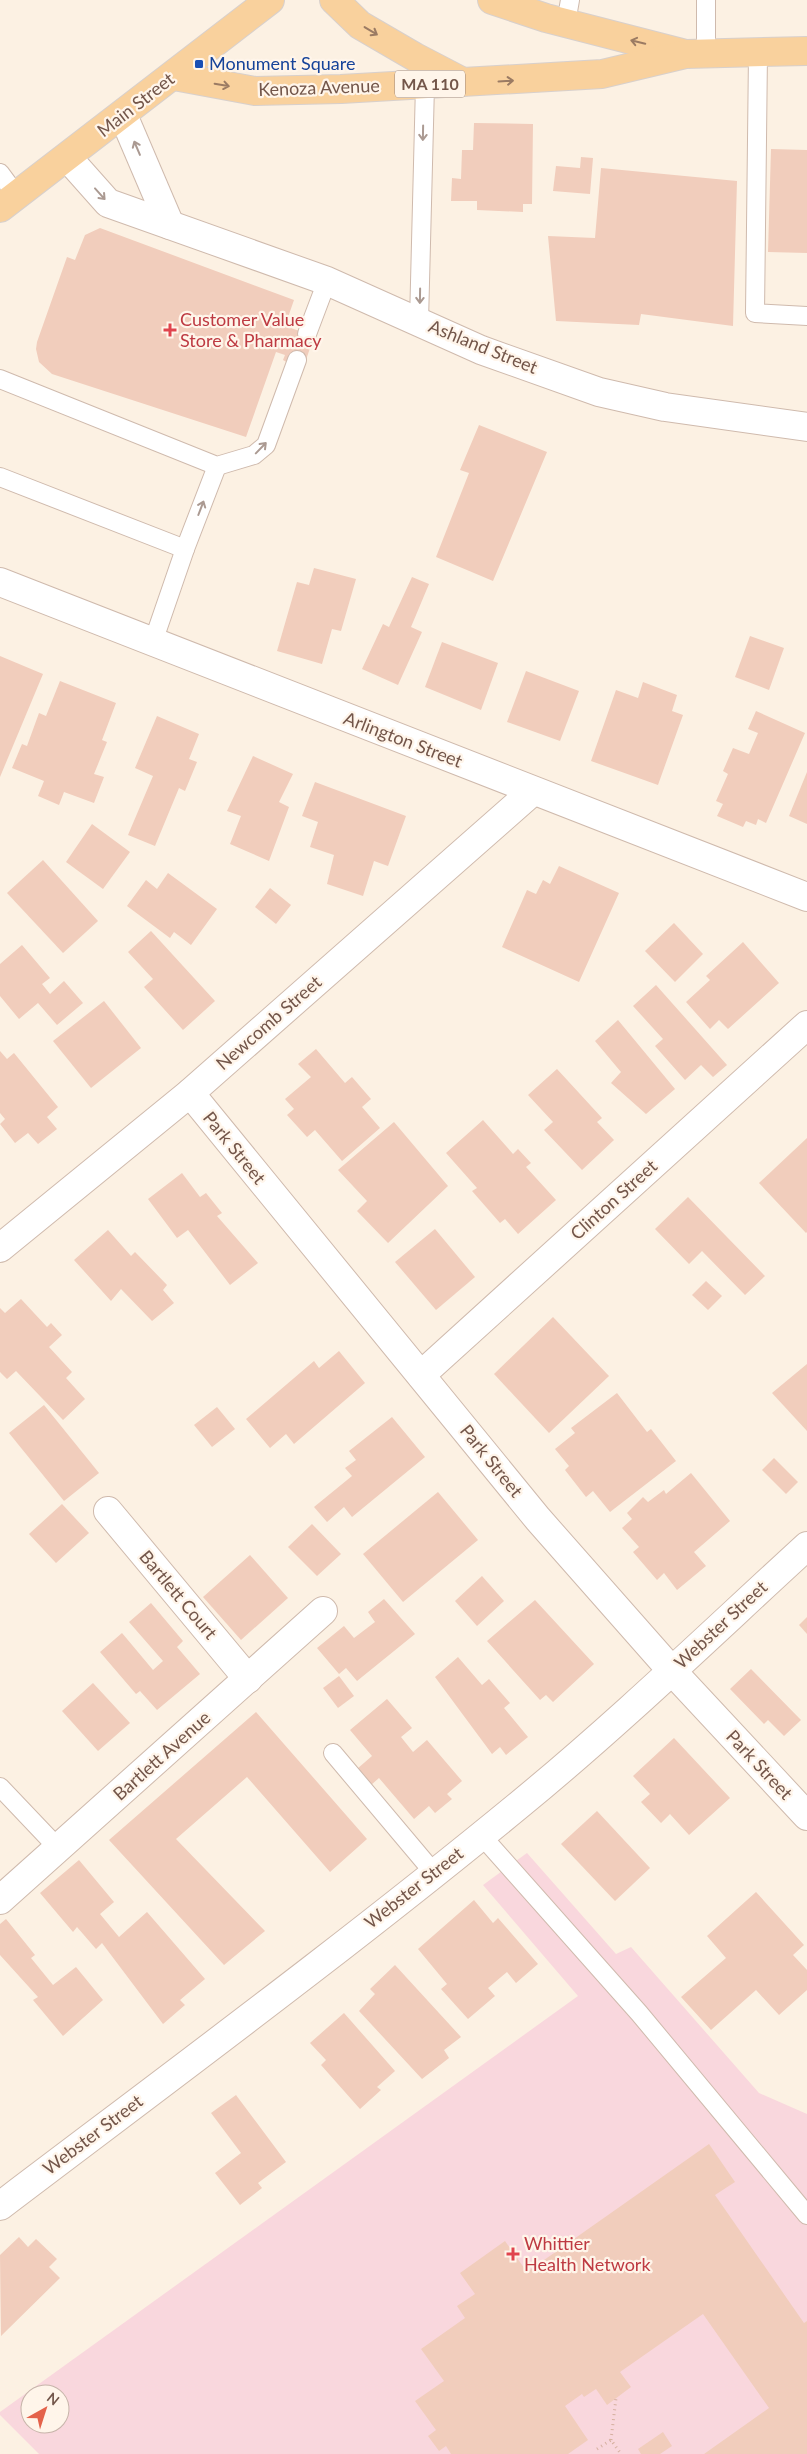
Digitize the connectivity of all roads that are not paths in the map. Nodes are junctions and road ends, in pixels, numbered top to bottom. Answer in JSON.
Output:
{"nodes":[{"id":1,"x":270,"y":0,"type":"edge"},
{"id":2,"x":334,"y":0,"type":"edge"},
{"id":3,"x":492,"y":0,"type":"edge"},
{"id":4,"x":706,"y":0,"type":"edge"},
{"id":5,"x":523,"y":6,"type":"edge"},
{"id":6,"x":568,"y":11,"type":"edge"},
{"id":7,"x":807,"y":51,"type":"edge"},
{"id":8,"x":696,"y":53,"type":"junction"},
{"id":9,"x":758,"y":53,"type":"junction"},
{"id":10,"x":174,"y":76,"type":"junction"},
{"id":11,"x":466,"y":83,"type":"junction"},
{"id":12,"x":425,"y":85,"type":"junction"},
{"id":13,"x":123,"y":115,"type":"junction"},
{"id":14,"x":68,"y":158,"type":"junction"},
{"id":15,"x":0,"y":173,"type":"edge"},
{"id":16,"x":8,"y":202,"type":"edge"},
{"id":17,"x":170,"y":225,"type":"junction"},
{"id":18,"x":327,"y":281,"type":"junction"},
{"id":19,"x":807,"y":316,"type":"edge"},
{"id":20,"x":419,"y":322,"type":"junction"},
{"id":21,"x":307,"y":334,"type":"dead end"},
{"id":22,"x":297,"y":360,"type":"dead end"},
{"id":23,"x":0,"y":379,"type":"edge"},
{"id":24,"x":807,"y":427,"type":"edge"},
{"id":25,"x":217,"y":466,"type":"junction"},
{"id":26,"x":0,"y":478,"type":"edge"},
{"id":27,"x":185,"y":549,"type":"junction"},
{"id":28,"x":0,"y":582,"type":"edge"},
{"id":29,"x":153,"y":642,"type":"junction"},
{"id":30,"x":533,"y":791,"type":"junction"},
{"id":31,"x":807,"y":897,"type":"edge"},
{"id":32,"x":807,"y":1025,"type":"edge"},
{"id":33,"x":190,"y":1093,"type":"junction"},
{"id":34,"x":0,"y":1248,"type":"edge"},
{"id":35,"x":421,"y":1375,"type":"junction"},
{"id":36,"x":108,"y":1511,"type":"dead end"},
{"id":37,"x":807,"y":1546,"type":"edge"},
{"id":38,"x":323,"y":1612,"type":"dead end"},
{"id":39,"x":672,"y":1671,"type":"junction"},
{"id":40,"x":248,"y":1679,"type":"junction"},
{"id":41,"x":333,"y":1753,"type":"dead end"},
{"id":42,"x":0,"y":1788,"type":"edge"},
{"id":43,"x":807,"y":1816,"type":"edge"},
{"id":44,"x":481,"y":1835,"type":"junction"},
{"id":45,"x":58,"y":1848,"type":"junction"},
{"id":46,"x":434,"y":1873,"type":"junction"},
{"id":47,"x":0,"y":1900,"type":"edge"},
{"id":48,"x":0,"y":2206,"type":"edge"},
{"id":49,"x":807,"y":2215,"type":"edge"}],
"edges":[{"from":1,"to":10,"type":"main road","name":"Main Street"},
{"from":2,"to":11,"type":"main road","name":"Kenoza Avenue","one_way":true},
{"from":3,"to":5,"type":"main road","name":"Kenoza Avenue","number":"MA 110"},
{"from":4,"to":8,"type":"lane"},
{"from":5,"to":6,"type":"main road","name":"Kenoza Avenue","number":"MA 110"},
{"from":8,"to":6,"type":"main road","name":"Kenoza Avenue","number":"MA 110","one_way":true},
{"from":7,"to":9,"type":"main road","name":"Kenoza Avenue","number":"MA 110"},
{"from":8,"to":9,"type":"main road","name":"Kenoza Avenue","number":"MA 110"},
{"from":11,"to":8,"type":"main road","name":"Kenoza Avenue","number":"MA 110","one_way":true},
{"from":9,"to":19,"type":"lane"},
{"from":10,"to":12,"type":"main road","name":"Kenoza Avenue","number":"MA 110","one_way":true},
{"from":10,"to":13,"type":"main road","name":"Main Street"},
{"from":11,"to":12,"type":"main road","name":"Kenoza Avenue","number":"MA 110"},
{"from":12,"to":20,"type":"lane","one_way":true},
{"from":13,"to":14,"type":"main road","name":"Main Street"},
{"from":17,"to":13,"type":"street","one_way":true},
{"from":14,"to":16,"type":"main road","name":"Main Street"},
{"from":14,"to":17,"type":"street","name":"Ashland Street","one_way":true},
{"from":15,"to":16,"type":"lane"},
{"from":17,"to":18,"type":"street","name":"Ashland Street"},
{"from":18,"to":20,"type":"street","name":"Ashland Street"},
{"from":18,"to":21,"type":"lane"},
{"from":20,"to":24,"type":"street","name":"Ashland Street"},
{"from":25,"to":22,"type":"lane","one_way":true},
{"from":23,"to":25,"type":"lane"},
{"from":27,"to":25,"type":"lane","one_way":true},
{"from":26,"to":27,"type":"lane"},
{"from":27,"to":29,"type":"lane"},
{"from":28,"to":29,"type":"street","name":"Arlington Street"},
{"from":29,"to":30,"type":"street","name":"Arlington Street"},
{"from":30,"to":31,"type":"street","name":"Arlington Street"},
{"from":30,"to":33,"type":"street","name":"Newcomb Street"},
{"from":32,"to":35,"type":"street","name":"Clinton Street"},
{"from":33,"to":34,"type":"street","name":"Newcomb Street"},
{"from":33,"to":35,"type":"street","name":"Park Street"},
{"from":35,"to":39,"type":"street","name":"Park Street"},
{"from":36,"to":40,"type":"street","name":"Bartlett Court"},
{"from":37,"to":39,"type":"street","name":"Webster Street"},
{"from":38,"to":40,"type":"street","name":"Bartlett Avenue"},
{"from":39,"to":43,"type":"street","name":"Park Street"},
{"from":39,"to":44,"type":"street","name":"Webster Street"},
{"from":40,"to":45,"type":"street","name":"Bartlett Avenue"},
{"from":41,"to":46,"type":"lane"},
{"from":42,"to":45,"type":"lane"},
{"from":44,"to":46,"type":"street","name":"Webster Street"},
{"from":44,"to":49,"type":"lane"},
{"from":45,"to":47,"type":"street","name":"Bartlett Avenue"},
{"from":46,"to":48,"type":"street","name":"Webster Street"}]}
